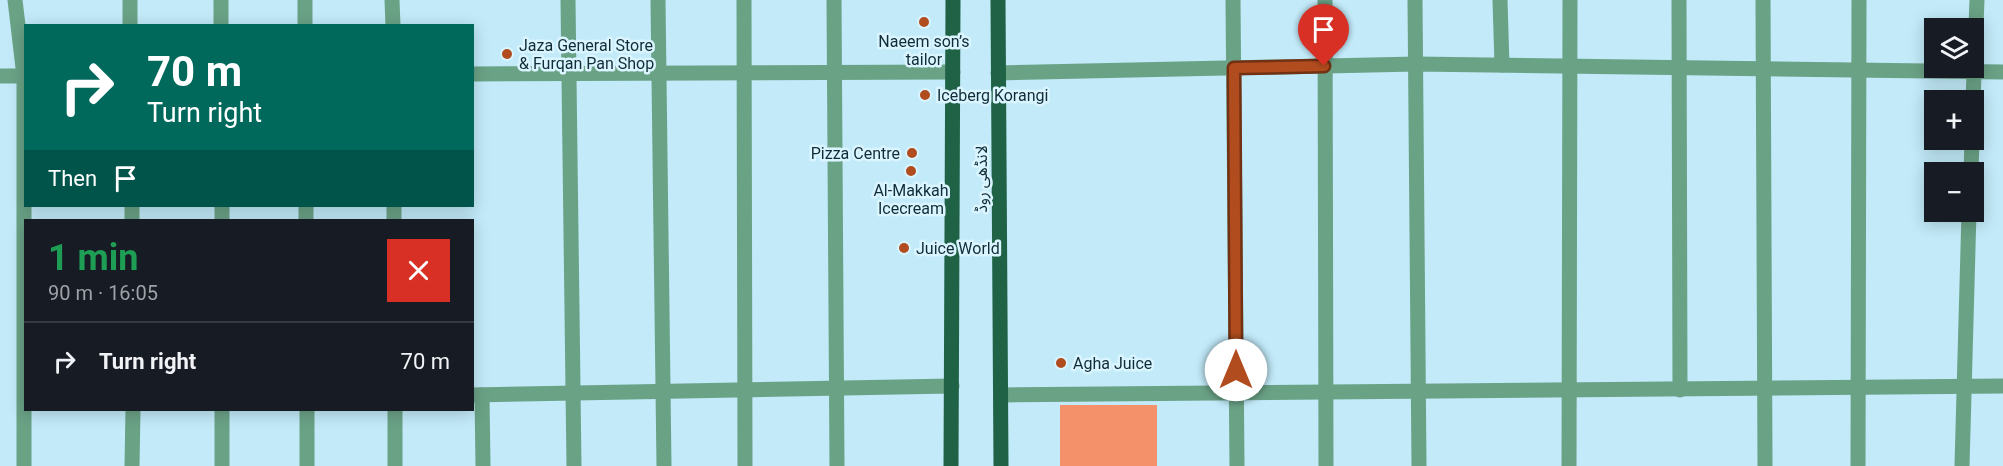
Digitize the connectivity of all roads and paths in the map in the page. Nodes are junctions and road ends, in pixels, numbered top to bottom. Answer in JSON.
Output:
{"nodes":[{"id":1,"x":15,"y":0,"type":"edge"},
{"id":2,"x":130,"y":0,"type":"edge"},
{"id":3,"x":221,"y":0,"type":"edge"},
{"id":4,"x":305,"y":0,"type":"edge"},
{"id":5,"x":392,"y":0,"type":"edge"},
{"id":6,"x":568,"y":0,"type":"edge"},
{"id":7,"x":658,"y":0,"type":"edge"},
{"id":8,"x":744,"y":0,"type":"edge"},
{"id":9,"x":834,"y":0,"type":"edge"},
{"id":10,"x":952,"y":0,"type":"edge"},
{"id":11,"x":998,"y":0,"type":"edge"},
{"id":12,"x":1233,"y":0,"type":"edge"},
{"id":13,"x":1325,"y":0,"type":"edge"},
{"id":14,"x":1415,"y":0,"type":"edge"},
{"id":15,"x":1500,"y":0,"type":"edge"},
{"id":16,"x":1570,"y":0,"type":"edge"},
{"id":17,"x":1679,"y":0,"type":"edge"},
{"id":18,"x":1763,"y":0,"type":"edge"},
{"id":19,"x":1858,"y":0,"type":"edge"},
{"id":20,"x":1977,"y":0,"type":"edge"},
{"id":21,"x":1976,"y":18,"type":"edge"},
{"id":22,"x":130,"y":24,"type":"edge"},
{"id":23,"x":221,"y":24,"type":"edge"},
{"id":24,"x":305,"y":24,"type":"edge"},
{"id":25,"x":393,"y":24,"type":"edge"},
{"id":26,"x":1416,"y":64,"type":"junction"},
{"id":27,"x":1502,"y":65,"type":"junction"},
{"id":28,"x":1324,"y":66,"type":"junction"},
{"id":29,"x":1570,"y":66,"type":"junction"},
{"id":30,"x":1680,"y":67,"type":"junction"},
{"id":31,"x":24,"y":68,"type":"edge"},
{"id":32,"x":1234,"y":68,"type":"junction"},
{"id":33,"x":1763,"y":68,"type":"junction"},
{"id":34,"x":1860,"y":70,"type":"junction"},
{"id":35,"x":1924,"y":71,"type":"edge"},
{"id":36,"x":953,"y":72,"type":"junction"},
{"id":37,"x":1984,"y":72,"type":"edge"},
{"id":38,"x":2003,"y":72,"type":"edge"},
{"id":39,"x":835,"y":73,"type":"junction"},
{"id":40,"x":998,"y":73,"type":"junction"},
{"id":41,"x":474,"y":74,"type":"edge"},
{"id":42,"x":568,"y":74,"type":"junction"},
{"id":43,"x":659,"y":74,"type":"junction"},
{"id":44,"x":744,"y":74,"type":"junction"},
{"id":45,"x":0,"y":76,"type":"edge"},
{"id":46,"x":24,"y":76,"type":"edge"},
{"id":47,"x":1970,"y":222,"type":"edge"},
{"id":48,"x":1857,"y":385,"type":"junction"},
{"id":49,"x":952,"y":386,"type":"junction"},
{"id":50,"x":1963,"y":386,"type":"junction"},
{"id":51,"x":2003,"y":386,"type":"edge"},
{"id":52,"x":836,"y":389,"type":"junction"},
{"id":53,"x":1764,"y":389,"type":"junction"},
{"id":54,"x":745,"y":390,"type":"junction"},
{"id":55,"x":1569,"y":390,"type":"junction"},
{"id":56,"x":1680,"y":390,"type":"junction"},
{"id":57,"x":664,"y":391,"type":"junction"},
{"id":58,"x":1418,"y":392,"type":"junction"},
{"id":59,"x":573,"y":393,"type":"junction"},
{"id":60,"x":1236,"y":393,"type":"junction"},
{"id":61,"x":1325,"y":393,"type":"junction"},
{"id":62,"x":1001,"y":394,"type":"junction"},
{"id":63,"x":477,"y":395,"type":"edge"},
{"id":64,"x":25,"y":411,"type":"edge"},
{"id":65,"x":133,"y":411,"type":"edge"},
{"id":66,"x":222,"y":411,"type":"edge"},
{"id":67,"x":307,"y":411,"type":"edge"},
{"id":68,"x":395,"y":411,"type":"edge"},
{"id":69,"x":24,"y":466,"type":"edge"},
{"id":70,"x":132,"y":466,"type":"edge"},
{"id":71,"x":222,"y":466,"type":"edge"},
{"id":72,"x":308,"y":466,"type":"edge"},
{"id":73,"x":395,"y":466,"type":"edge"},
{"id":74,"x":483,"y":466,"type":"edge"},
{"id":75,"x":574,"y":466,"type":"edge"},
{"id":76,"x":664,"y":466,"type":"edge"},
{"id":77,"x":745,"y":466,"type":"edge"},
{"id":78,"x":837,"y":466,"type":"edge"},
{"id":79,"x":951,"y":466,"type":"edge"},
{"id":80,"x":1000,"y":466,"type":"edge"},
{"id":81,"x":1237,"y":466,"type":"edge"},
{"id":82,"x":1326,"y":466,"type":"edge"},
{"id":83,"x":1419,"y":466,"type":"edge"},
{"id":84,"x":1569,"y":466,"type":"edge"},
{"id":85,"x":1765,"y":466,"type":"edge"},
{"id":86,"x":1858,"y":466,"type":"edge"},
{"id":87,"x":1962,"y":466,"type":"edge"}],
"edges":[{"from":1,"to":31,"type":"street"},
{"from":2,"to":22,"type":"street"},
{"from":3,"to":23,"type":"street"},
{"from":4,"to":24,"type":"street"},
{"from":5,"to":25,"type":"street"},
{"from":6,"to":42,"type":"street"},
{"from":7,"to":43,"type":"street"},
{"from":8,"to":44,"type":"street"},
{"from":9,"to":39,"type":"street"},
{"from":10,"to":36,"type":"main road","name":"لانڈھی روڈ"},
{"from":11,"to":40,"type":"main road","name":"لانڈھی روڈ"},
{"from":12,"to":32,"type":"street"},
{"from":13,"to":28,"type":"street"},
{"from":14,"to":26,"type":"street"},
{"from":15,"to":27,"type":"street"},
{"from":16,"to":29,"type":"street"},
{"from":17,"to":30,"type":"street"},
{"from":18,"to":33,"type":"street"},
{"from":19,"to":34,"type":"street"},
{"from":20,"to":21,"type":"street"},
{"from":26,"to":27,"type":"street"},
{"from":26,"to":28,"type":"street"},
{"from":26,"to":58,"type":"street"},
{"from":27,"to":29,"type":"street"},
{"from":28,"to":32,"type":"street"},
{"from":28,"to":61,"type":"street"},
{"from":29,"to":30,"type":"street"},
{"from":29,"to":55,"type":"street"},
{"from":30,"to":33,"type":"street"},
{"from":30,"to":56,"type":"street"},
{"from":32,"to":40,"type":"street"},
{"from":32,"to":60,"type":"street"},
{"from":33,"to":34,"type":"street"},
{"from":33,"to":53,"type":"street"},
{"from":34,"to":35,"type":"street"},
{"from":34,"to":48,"type":"street"},
{"from":36,"to":39,"type":"street"},
{"from":36,"to":49,"type":"main road","name":"لانڈھی روڈ"},
{"from":37,"to":38,"type":"street"},
{"from":39,"to":44,"type":"street"},
{"from":39,"to":52,"type":"street"},
{"from":40,"to":62,"type":"main road","name":"لانڈھی روڈ"},
{"from":41,"to":42,"type":"street"},
{"from":42,"to":43,"type":"street"},
{"from":42,"to":59,"type":"street"},
{"from":43,"to":44,"type":"street"},
{"from":43,"to":57,"type":"street"},
{"from":44,"to":54,"type":"street"},
{"from":45,"to":46,"type":"street"},
{"from":47,"to":50,"type":"street"},
{"from":48,"to":50,"type":"street"},
{"from":48,"to":53,"type":"street"},
{"from":48,"to":86,"type":"street"},
{"from":49,"to":52,"type":"street"},
{"from":49,"to":79,"type":"main road","name":"لانڈھی روڈ"},
{"from":50,"to":51,"type":"street"},
{"from":50,"to":87,"type":"street"},
{"from":52,"to":54,"type":"street"},
{"from":52,"to":78,"type":"street"},
{"from":53,"to":56,"type":"street"},
{"from":53,"to":85,"type":"street"},
{"from":54,"to":57,"type":"street"},
{"from":54,"to":77,"type":"street"},
{"from":55,"to":56,"type":"street"},
{"from":55,"to":58,"type":"street"},
{"from":55,"to":84,"type":"street"},
{"from":57,"to":59,"type":"street"},
{"from":57,"to":76,"type":"street"},
{"from":58,"to":61,"type":"street"},
{"from":58,"to":83,"type":"street"},
{"from":59,"to":63,"type":"street"},
{"from":59,"to":75,"type":"street"},
{"from":60,"to":61,"type":"street"},
{"from":60,"to":62,"type":"street"},
{"from":60,"to":81,"type":"street"},
{"from":61,"to":82,"type":"street"},
{"from":62,"to":80,"type":"main road","name":"لانڈھی روڈ"},
{"from":63,"to":74,"type":"street"},
{"from":64,"to":69,"type":"street"},
{"from":65,"to":70,"type":"street"},
{"from":66,"to":71,"type":"street"},
{"from":67,"to":72,"type":"street"},
{"from":68,"to":73,"type":"street"}]}
